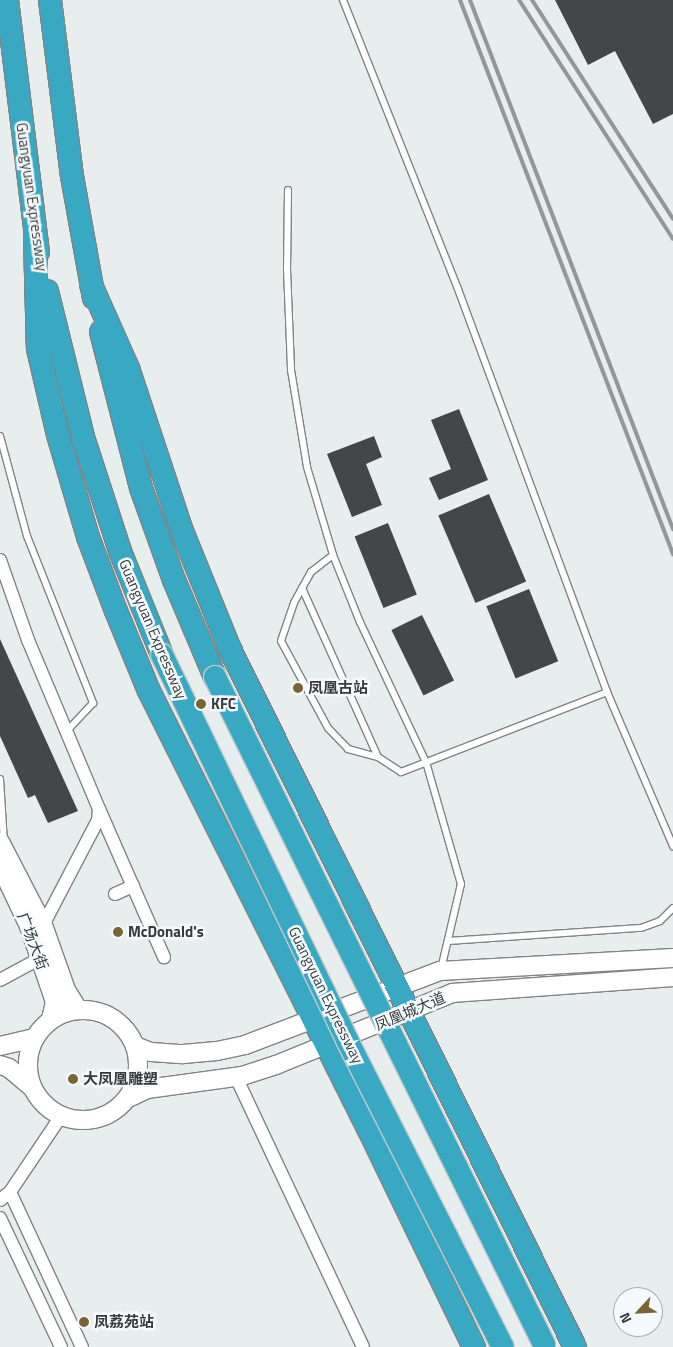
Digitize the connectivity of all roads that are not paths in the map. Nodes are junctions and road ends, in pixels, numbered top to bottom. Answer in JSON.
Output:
{"nodes":[{"id":1,"x":7,"y":0,"type":"edge"},
{"id":2,"x":50,"y":0,"type":"edge"},
{"id":3,"x":343,"y":0,"type":"edge"},
{"id":4,"x":288,"y":190,"type":"dead end"},
{"id":5,"x":35,"y":238,"type":"junction"},
{"id":6,"x":91,"y":285,"type":"junction"},
{"id":7,"x":0,"y":436,"type":"edge"},
{"id":8,"x":333,"y":555,"type":"junction"},
{"id":9,"x":0,"y":560,"type":"edge"},
{"id":10,"x":302,"y":588,"type":"junction"},
{"id":11,"x":607,"y":692,"type":"junction"},
{"id":12,"x":67,"y":731,"type":"junction"},
{"id":13,"x":378,"y":757,"type":"junction"},
{"id":14,"x":426,"y":762,"type":"junction"},
{"id":15,"x":0,"y":779,"type":"edge"},
{"id":16,"x":99,"y":808,"type":"junction"},
{"id":17,"x":673,"y":846,"type":"edge"},
{"id":18,"x":2,"y":852,"type":"edge"},
{"id":19,"x":133,"y":886,"type":"junction"},
{"id":20,"x":116,"y":894,"type":"dead end"},
{"id":21,"x":673,"y":908,"type":"edge"},
{"id":22,"x":43,"y":925,"type":"junction"},
{"id":23,"x":448,"y":941,"type":"junction"},
{"id":24,"x":46,"y":954,"type":"junction"},
{"id":25,"x":164,"y":957,"type":"dead end"},
{"id":26,"x":673,"y":958,"type":"edge"},
{"id":27,"x":440,"y":971,"type":"junction"},
{"id":28,"x":673,"y":977,"type":"edge"},
{"id":29,"x":0,"y":980,"type":"edge"},
{"id":30,"x":397,"y":985,"type":"junction"},
{"id":31,"x":78,"y":1009,"type":"junction"},
{"id":32,"x":410,"y":1009,"type":"junction"},
{"id":33,"x":312,"y":1018,"type":"junction"},
{"id":34,"x":50,"y":1020,"type":"junction"},
{"id":35,"x":34,"y":1038,"type":"junction"},
{"id":36,"x":0,"y":1046,"type":"edge"},
{"id":37,"x":135,"y":1046,"type":"junction"},
{"id":38,"x":327,"y":1047,"type":"junction"},
{"id":39,"x":0,"y":1065,"type":"edge"},
{"id":40,"x":236,"y":1077,"type":"junction"},
{"id":41,"x":33,"y":1088,"type":"junction"},
{"id":42,"x":128,"y":1098,"type":"junction"},
{"id":43,"x":61,"y":1116,"type":"junction"},
{"id":44,"x":5,"y":1196,"type":"edge"},
{"id":45,"x":0,"y":1218,"type":"edge"},
{"id":46,"x":545,"y":1346,"type":"edge"},
{"id":47,"x":61,"y":1347,"type":"edge"},
{"id":48,"x":82,"y":1347,"type":"edge"},
{"id":49,"x":363,"y":1347,"type":"edge"},
{"id":50,"x":474,"y":1347,"type":"edge"},
{"id":51,"x":503,"y":1347,"type":"edge"},
{"id":52,"x":575,"y":1347,"type":"edge"}],
"edges":[{"from":1,"to":5,"type":"highway","name":"Guangyuan Expressway"},
{"from":2,"to":6,"type":"highway"},
{"from":3,"to":11,"type":"lane"},
{"from":4,"to":8,"type":"lane"},
{"from":5,"to":33,"type":"highway"},
{"from":5,"to":51,"type":"highway","name":"Guangyuan Expressway","bridge":true},
{"from":6,"to":30,"type":"highway"},
{"from":6,"to":46,"type":"highway","bridge":true},
{"from":7,"to":12,"type":"lane"},
{"from":8,"to":10,"type":"lane"},
{"from":8,"to":14,"type":"lane"},
{"from":9,"to":12,"type":"street"},
{"from":10,"to":13,"type":"lane"},
{"from":10,"to":13,"type":"lane"},
{"from":11,"to":14,"type":"lane"},
{"from":11,"to":17,"type":"lane"},
{"from":12,"to":16,"type":"street"},
{"from":13,"to":14,"type":"lane"},
{"from":14,"to":23,"type":"lane"},
{"from":15,"to":18,"type":"lane"},
{"from":16,"to":19,"type":"street"},
{"from":16,"to":22,"type":"street"},
{"from":18,"to":22,"type":"main road","name":"广场大街"},
{"from":18,"to":24,"type":"main road","name":"广场大街"},
{"from":19,"to":20,"type":"street"},
{"from":19,"to":25,"type":"street"},
{"from":21,"to":23,"type":"lane"},
{"from":22,"to":24,"type":"main road","name":"广场大街"},
{"from":23,"to":27,"type":"lane"},
{"from":24,"to":29,"type":"street"},
{"from":24,"to":31,"type":"main road"},
{"from":24,"to":34,"type":"main road","name":"广场大街"},
{"from":26,"to":27,"type":"main road","name":"凤凰城大道"},
{"from":27,"to":30,"type":"main road","name":"凤凰城大道"},
{"from":28,"to":32,"type":"main road","name":"凤凰城大道"},
{"from":30,"to":32,"type":"highway"},
{"from":30,"to":33,"type":"main road","name":"凤凰城大道"},
{"from":31,"to":34,"type":"main road"},
{"from":31,"to":37,"type":"main road"},
{"from":32,"to":38,"type":"main road","name":"凤凰城大道"},
{"from":32,"to":52,"type":"highway"},
{"from":33,"to":37,"type":"main road","name":"凤凰城大道"},
{"from":33,"to":38,"type":"highway"},
{"from":34,"to":35,"type":"main road"},
{"from":35,"to":36,"type":"main road"},
{"from":35,"to":41,"type":"main road"},
{"from":37,"to":42,"type":"main road"},
{"from":38,"to":40,"type":"main road","name":"凤凰城大道"},
{"from":38,"to":50,"type":"highway"},
{"from":39,"to":41,"type":"main road"},
{"from":40,"to":42,"type":"main road","name":"凤凰城大道"},
{"from":40,"to":49,"type":"street"},
{"from":41,"to":43,"type":"main road"},
{"from":42,"to":43,"type":"main road"},
{"from":43,"to":44,"type":"street"},
{"from":44,"to":48,"type":"street"},
{"from":45,"to":47,"type":"street"}]}
